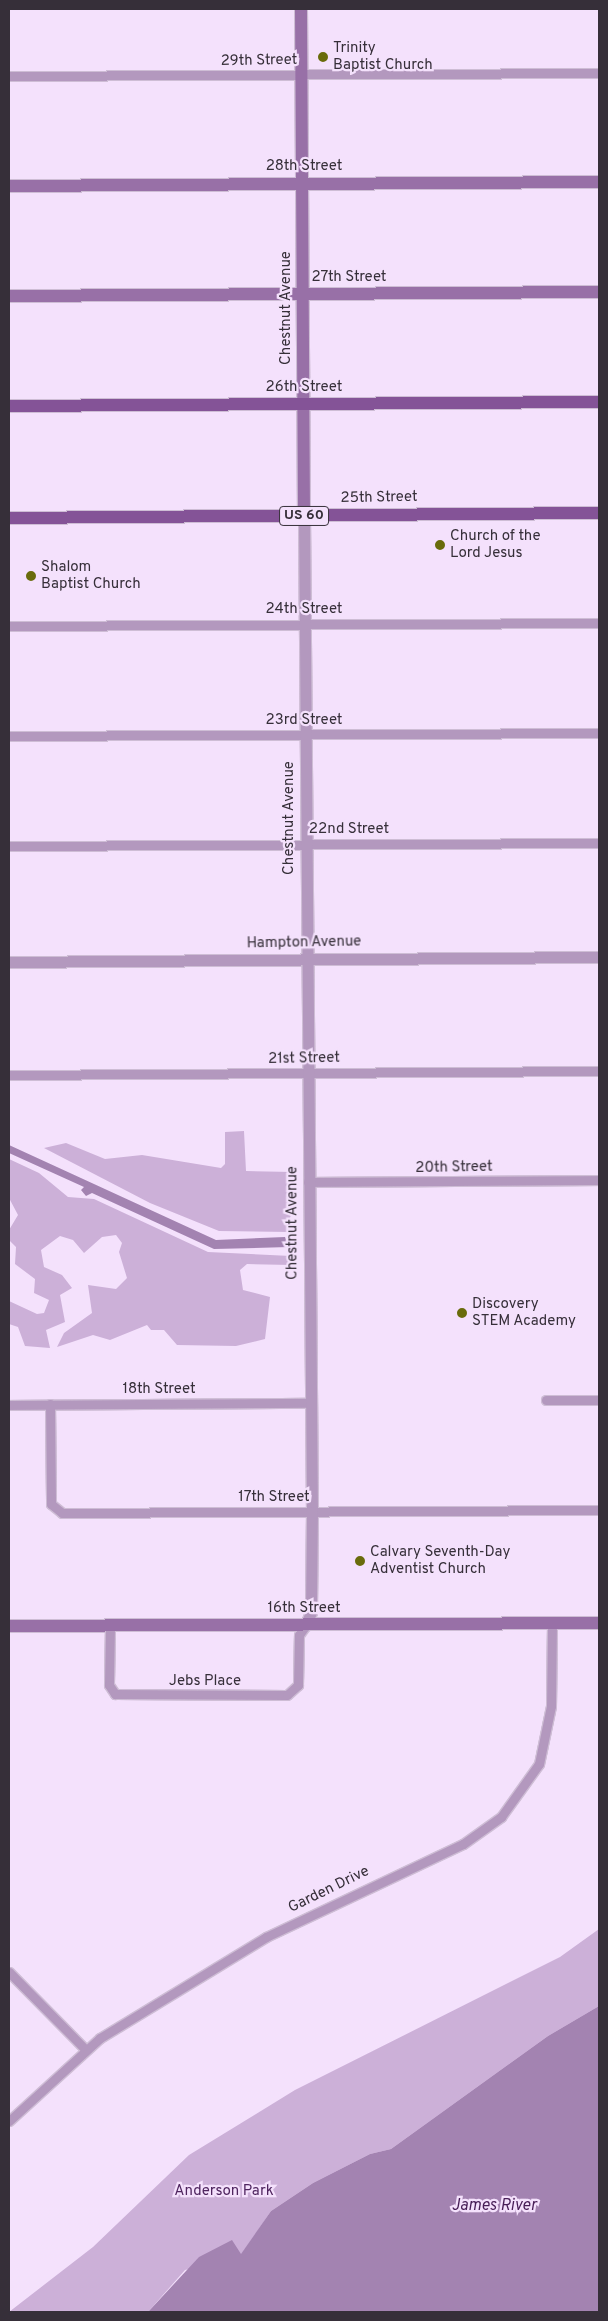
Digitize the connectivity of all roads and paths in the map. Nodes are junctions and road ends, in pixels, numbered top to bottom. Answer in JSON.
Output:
{"nodes":[{"id":1,"x":301,"y":9,"type":"edge"},
{"id":2,"x":599,"y":73,"type":"edge"},
{"id":3,"x":302,"y":74,"type":"junction"},
{"id":4,"x":9,"y":76,"type":"edge"},
{"id":5,"x":599,"y":182,"type":"edge"},
{"id":6,"x":302,"y":184,"type":"junction"},
{"id":7,"x":9,"y":186,"type":"edge"},
{"id":8,"x":599,"y":292,"type":"edge"},
{"id":9,"x":303,"y":294,"type":"junction"},
{"id":10,"x":9,"y":296,"type":"edge"},
{"id":11,"x":599,"y":402,"type":"edge"},
{"id":12,"x":304,"y":404,"type":"junction"},
{"id":13,"x":9,"y":406,"type":"edge"},
{"id":14,"x":599,"y":513,"type":"edge"},
{"id":15,"x":304,"y":516,"type":"junction"},
{"id":16,"x":9,"y":518,"type":"edge"},
{"id":17,"x":599,"y":623,"type":"edge"},
{"id":18,"x":304,"y":624,"type":"junction"},
{"id":19,"x":9,"y":626,"type":"edge"},
{"id":20,"x":599,"y":733,"type":"edge"},
{"id":21,"x":306,"y":735,"type":"junction"},
{"id":22,"x":9,"y":736,"type":"edge"},
{"id":23,"x":599,"y":843,"type":"edge"},
{"id":24,"x":306,"y":844,"type":"junction"},
{"id":25,"x":9,"y":846,"type":"edge"},
{"id":26,"x":599,"y":957,"type":"edge"},
{"id":27,"x":308,"y":958,"type":"junction"},
{"id":28,"x":9,"y":962,"type":"edge"},
{"id":29,"x":599,"y":1071,"type":"edge"},
{"id":30,"x":308,"y":1073,"type":"junction"},
{"id":31,"x":9,"y":1075,"type":"edge"},
{"id":32,"x":599,"y":1180,"type":"edge"},
{"id":33,"x":308,"y":1182,"type":"junction"},
{"id":34,"x":546,"y":1400,"type":"dead end"},
{"id":35,"x":599,"y":1400,"type":"edge"},
{"id":36,"x":310,"y":1403,"type":"junction"},
{"id":37,"x":50,"y":1404,"type":"junction"},
{"id":38,"x":9,"y":1405,"type":"edge"},
{"id":39,"x":599,"y":1510,"type":"edge"},
{"id":40,"x":312,"y":1512,"type":"junction"},
{"id":41,"x":552,"y":1623,"type":"junction"},
{"id":42,"x":599,"y":1623,"type":"edge"},
{"id":43,"x":306,"y":1625,"type":"junction"},
{"id":44,"x":9,"y":1626,"type":"edge"},
{"id":45,"x":110,"y":1626,"type":"junction"},
{"id":46,"x":9,"y":1972,"type":"edge"},
{"id":47,"x":85,"y":2049,"type":"junction"},
{"id":48,"x":9,"y":2121,"type":"edge"}],
"edges":[{"from":1,"to":3,"type":"main road","name":"Chestnut Avenue"},
{"from":2,"to":3,"type":"street","name":"29th Street"},
{"from":3,"to":4,"type":"street","name":"29th Street"},
{"from":3,"to":6,"type":"main road","name":"Chestnut Avenue"},
{"from":5,"to":6,"type":"main road","name":"28th Street"},
{"from":6,"to":7,"type":"main road","name":"28th Street"},
{"from":6,"to":9,"type":"main road","name":"Chestnut Avenue"},
{"from":8,"to":9,"type":"main road","name":"27th Street"},
{"from":9,"to":10,"type":"main road","name":"27th Street"},
{"from":9,"to":12,"type":"main road","name":"Chestnut Avenue"},
{"from":11,"to":12,"type":"main road","name":"26th Street"},
{"from":12,"to":13,"type":"main road","name":"26th Street"},
{"from":12,"to":15,"type":"main road","name":"Chestnut Avenue"},
{"from":14,"to":15,"type":"main road","name":"25th Street","number":"US 60"},
{"from":15,"to":16,"type":"main road","name":"25th Street","number":"US 60"},
{"from":15,"to":18,"type":"street","name":"Chestnut Avenue"},
{"from":17,"to":18,"type":"street","name":"24th Street"},
{"from":18,"to":19,"type":"street","name":"24th Street"},
{"from":18,"to":21,"type":"street","name":"Chestnut Avenue"},
{"from":20,"to":21,"type":"street","name":"23rd Street"},
{"from":21,"to":22,"type":"street","name":"23rd Street"},
{"from":21,"to":24,"type":"street","name":"Chestnut Avenue"},
{"from":23,"to":24,"type":"street","name":"22nd Street"},
{"from":24,"to":25,"type":"street","name":"22nd Street"},
{"from":24,"to":27,"type":"street","name":"Chestnut Avenue"},
{"from":26,"to":27,"type":"street","name":"Hampton Avenue"},
{"from":27,"to":28,"type":"street","name":"Hampton Avenue"},
{"from":27,"to":30,"type":"street","name":"Chestnut Avenue"},
{"from":29,"to":30,"type":"street","name":"21st Street"},
{"from":30,"to":31,"type":"street","name":"21st Street"},
{"from":30,"to":33,"type":"street","name":"Chestnut Avenue"},
{"from":32,"to":33,"type":"street","name":"20th Street"},
{"from":33,"to":36,"type":"street","name":"Chestnut Avenue"},
{"from":34,"to":35,"type":"street"},
{"from":36,"to":37,"type":"street","name":"18th Street"},
{"from":36,"to":40,"type":"street","name":"Chestnut Avenue"},
{"from":37,"to":38,"type":"street","name":"18th Street"},
{"from":37,"to":40,"type":"street","name":"17th Street"},
{"from":39,"to":40,"type":"street","name":"17th Street"},
{"from":40,"to":43,"type":"street","name":"Chestnut Avenue"},
{"from":41,"to":42,"type":"main road","name":"16th Street"},
{"from":41,"to":43,"type":"main road","name":"16th Street"},
{"from":41,"to":47,"type":"street","name":"Garden Drive"},
{"from":43,"to":45,"type":"main road","name":"16th Street"},
{"from":43,"to":45,"type":"street","name":"Jebs Place"},
{"from":44,"to":45,"type":"main road","name":"16th Street"},
{"from":46,"to":47,"type":"street"},
{"from":47,"to":48,"type":"street","name":"Garden Drive"}]}
